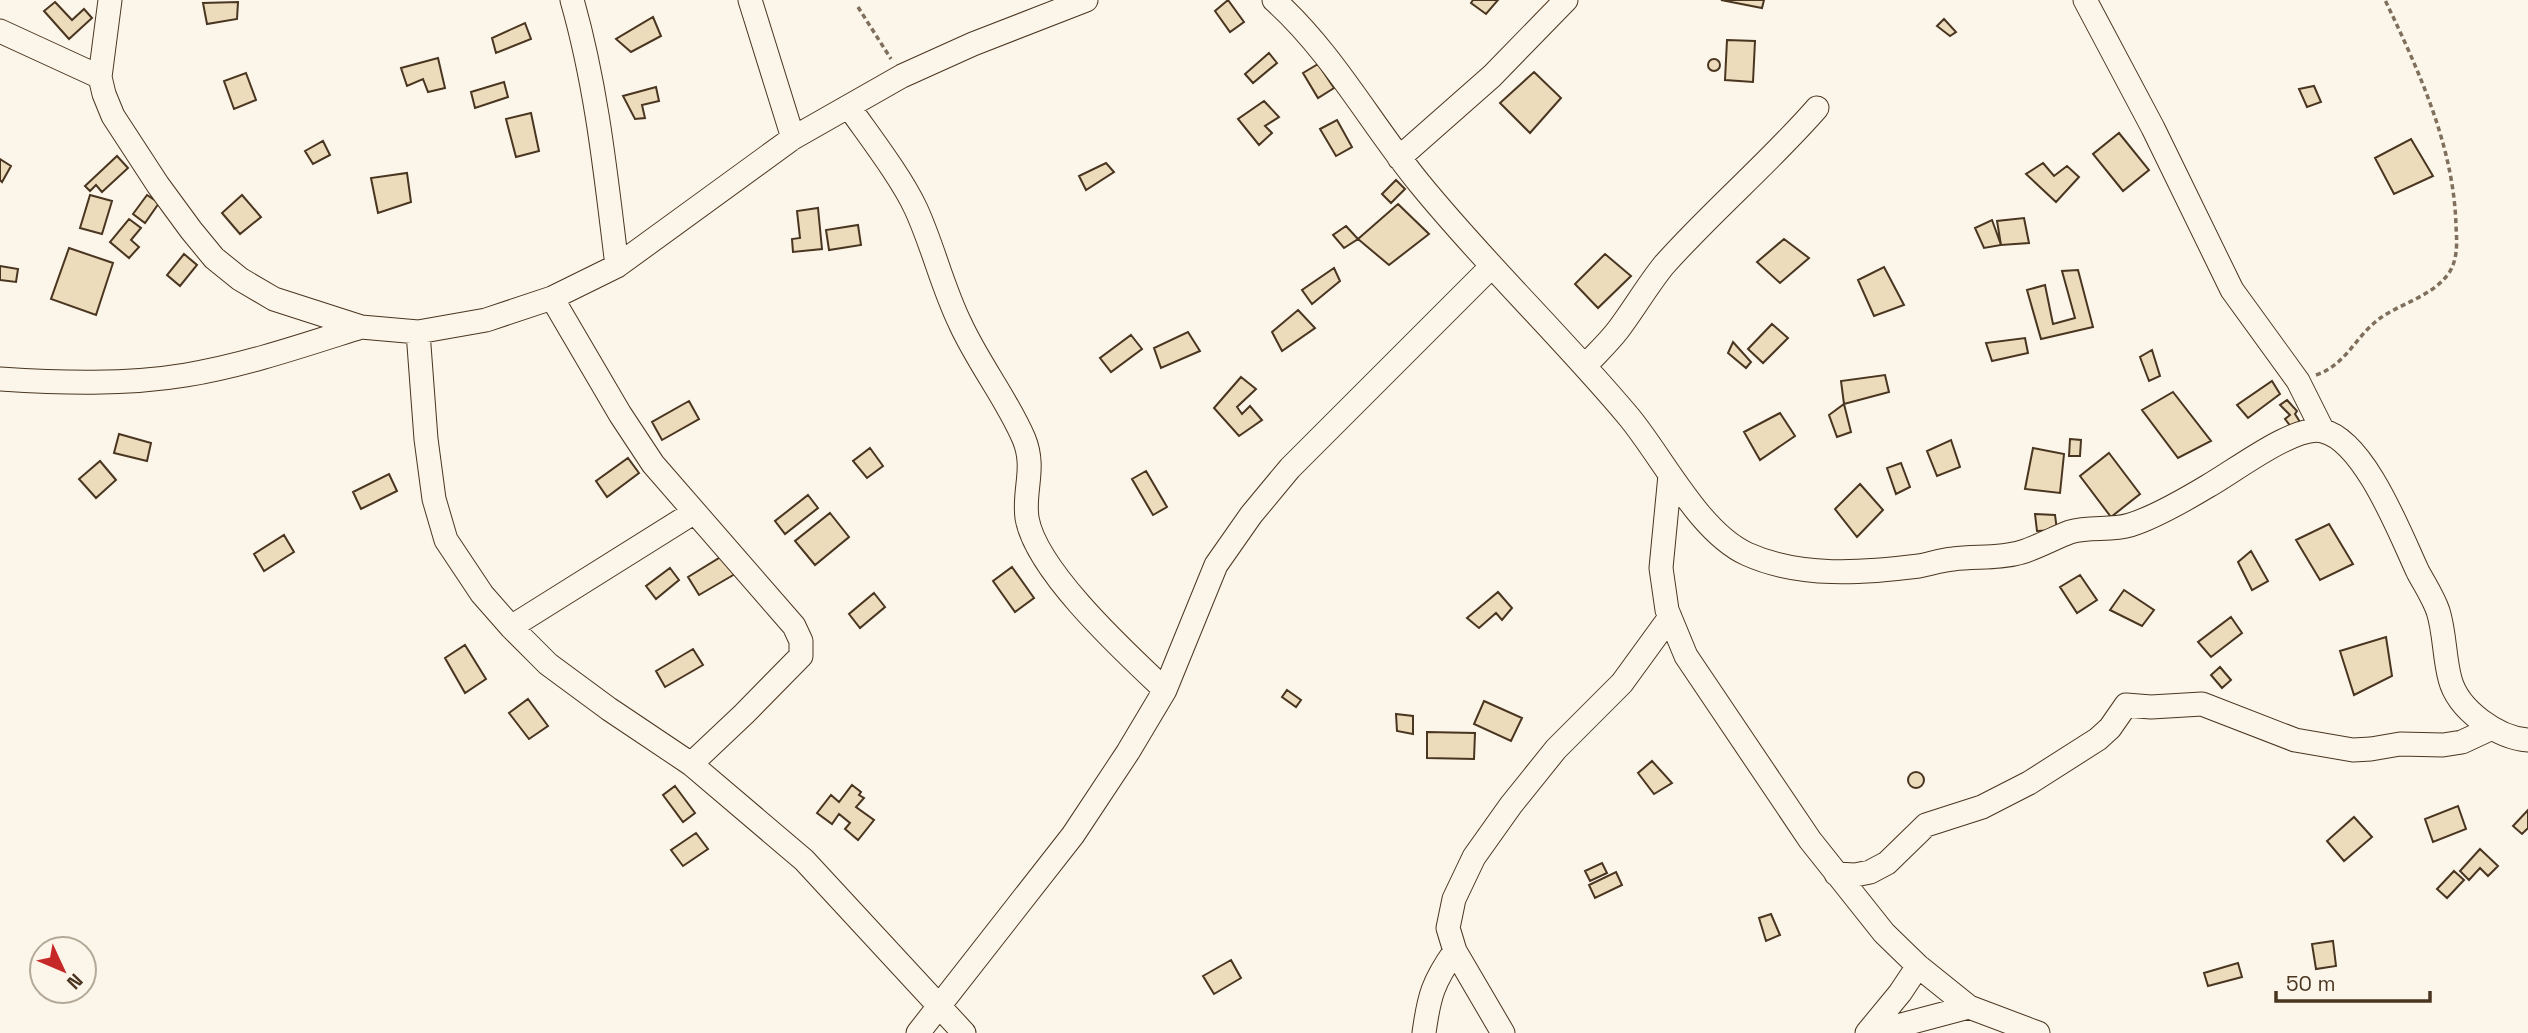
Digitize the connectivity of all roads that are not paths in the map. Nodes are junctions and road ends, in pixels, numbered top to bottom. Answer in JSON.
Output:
{"nodes":[{"id":1,"x":110,"y":0,"type":"edge"},
{"id":2,"x":572,"y":0,"type":"edge"},
{"id":3,"x":750,"y":0,"type":"edge"},
{"id":4,"x":1086,"y":0,"type":"edge"},
{"id":5,"x":1275,"y":0,"type":"edge"},
{"id":6,"x":1566,"y":0,"type":"edge"},
{"id":7,"x":2085,"y":0,"type":"edge"},
{"id":8,"x":0,"y":31,"type":"edge"},
{"id":9,"x":100,"y":77,"type":"junction"},
{"id":10,"x":849,"y":107,"type":"junction"},
{"id":11,"x":1817,"y":108,"type":"dead end"},
{"id":12,"x":793,"y":138,"type":"junction"},
{"id":13,"x":1399,"y":159,"type":"junction"},
{"id":14,"x":617,"y":266,"type":"junction"},
{"id":15,"x":1491,"y":267,"type":"junction"},
{"id":16,"x":552,"y":298,"type":"junction"},
{"id":17,"x":361,"y":327,"type":"junction"},
{"id":18,"x":418,"y":332,"type":"junction"},
{"id":19,"x":1585,"y":366,"type":"junction"},
{"id":20,"x":0,"y":379,"type":"edge"},
{"id":21,"x":2323,"y":431,"type":"junction"},
{"id":22,"x":1670,"y":475,"type":"junction"},
{"id":23,"x":693,"y":513,"type":"junction"},
{"id":24,"x":1670,"y":617,"type":"junction"},
{"id":25,"x":510,"y":626,"type":"junction"},
{"id":26,"x":1165,"y":690,"type":"junction"},
{"id":27,"x":2490,"y":729,"type":"junction"},
{"id":28,"x":2528,"y":740,"type":"edge"},
{"id":29,"x":691,"y":764,"type":"junction"},
{"id":30,"x":1836,"y":874,"type":"junction"},
{"id":31,"x":1455,"y":951,"type":"junction"},
{"id":32,"x":1918,"y":966,"type":"junction"},
{"id":33,"x":939,"y":1007,"type":"junction"},
{"id":34,"x":1969,"y":1007,"type":"junction"},
{"id":35,"x":918,"y":1033,"type":"edge"},
{"id":36,"x":964,"y":1033,"type":"edge"},
{"id":37,"x":1424,"y":1033,"type":"edge"},
{"id":38,"x":1503,"y":1033,"type":"edge"},
{"id":39,"x":1869,"y":1033,"type":"edge"},
{"id":40,"x":2038,"y":1033,"type":"edge"}],
"edges":[{"from":1,"to":9,"type":"street"},
{"from":2,"to":14,"type":"street"},
{"from":3,"to":12,"type":"street"},
{"from":4,"to":10,"type":"street"},
{"from":5,"to":13,"type":"street"},
{"from":6,"to":13,"type":"street"},
{"from":7,"to":21,"type":"street"},
{"from":8,"to":9,"type":"street"},
{"from":9,"to":17,"type":"street"},
{"from":10,"to":12,"type":"street"},
{"from":10,"to":26,"type":"street"},
{"from":11,"to":19,"type":"street"},
{"from":12,"to":14,"type":"street"},
{"from":13,"to":15,"type":"street"},
{"from":14,"to":16,"type":"street"},
{"from":15,"to":19,"type":"street"},
{"from":15,"to":26,"type":"street"},
{"from":16,"to":18,"type":"street"},
{"from":16,"to":23,"type":"street"},
{"from":17,"to":18,"type":"street"},
{"from":17,"to":20,"type":"street"},
{"from":18,"to":25,"type":"street"},
{"from":19,"to":22,"type":"street"},
{"from":21,"to":22,"type":"street"},
{"from":21,"to":27,"type":"street"},
{"from":22,"to":24,"type":"street"},
{"from":23,"to":25,"type":"street"},
{"from":23,"to":29,"type":"street"},
{"from":24,"to":30,"type":"street"},
{"from":24,"to":31,"type":"street"},
{"from":25,"to":29,"type":"street"},
{"from":26,"to":33,"type":"street"},
{"from":27,"to":28,"type":"street"},
{"from":27,"to":30,"type":"street"},
{"from":29,"to":33,"type":"street"},
{"from":30,"to":32,"type":"street"},
{"from":31,"to":37,"type":"street"},
{"from":31,"to":38,"type":"street"},
{"from":32,"to":34,"type":"street"},
{"from":32,"to":39,"type":"street"},
{"from":33,"to":35,"type":"street"},
{"from":33,"to":36,"type":"street"},
{"from":34,"to":39,"type":"street"},
{"from":34,"to":40,"type":"street"}]}
